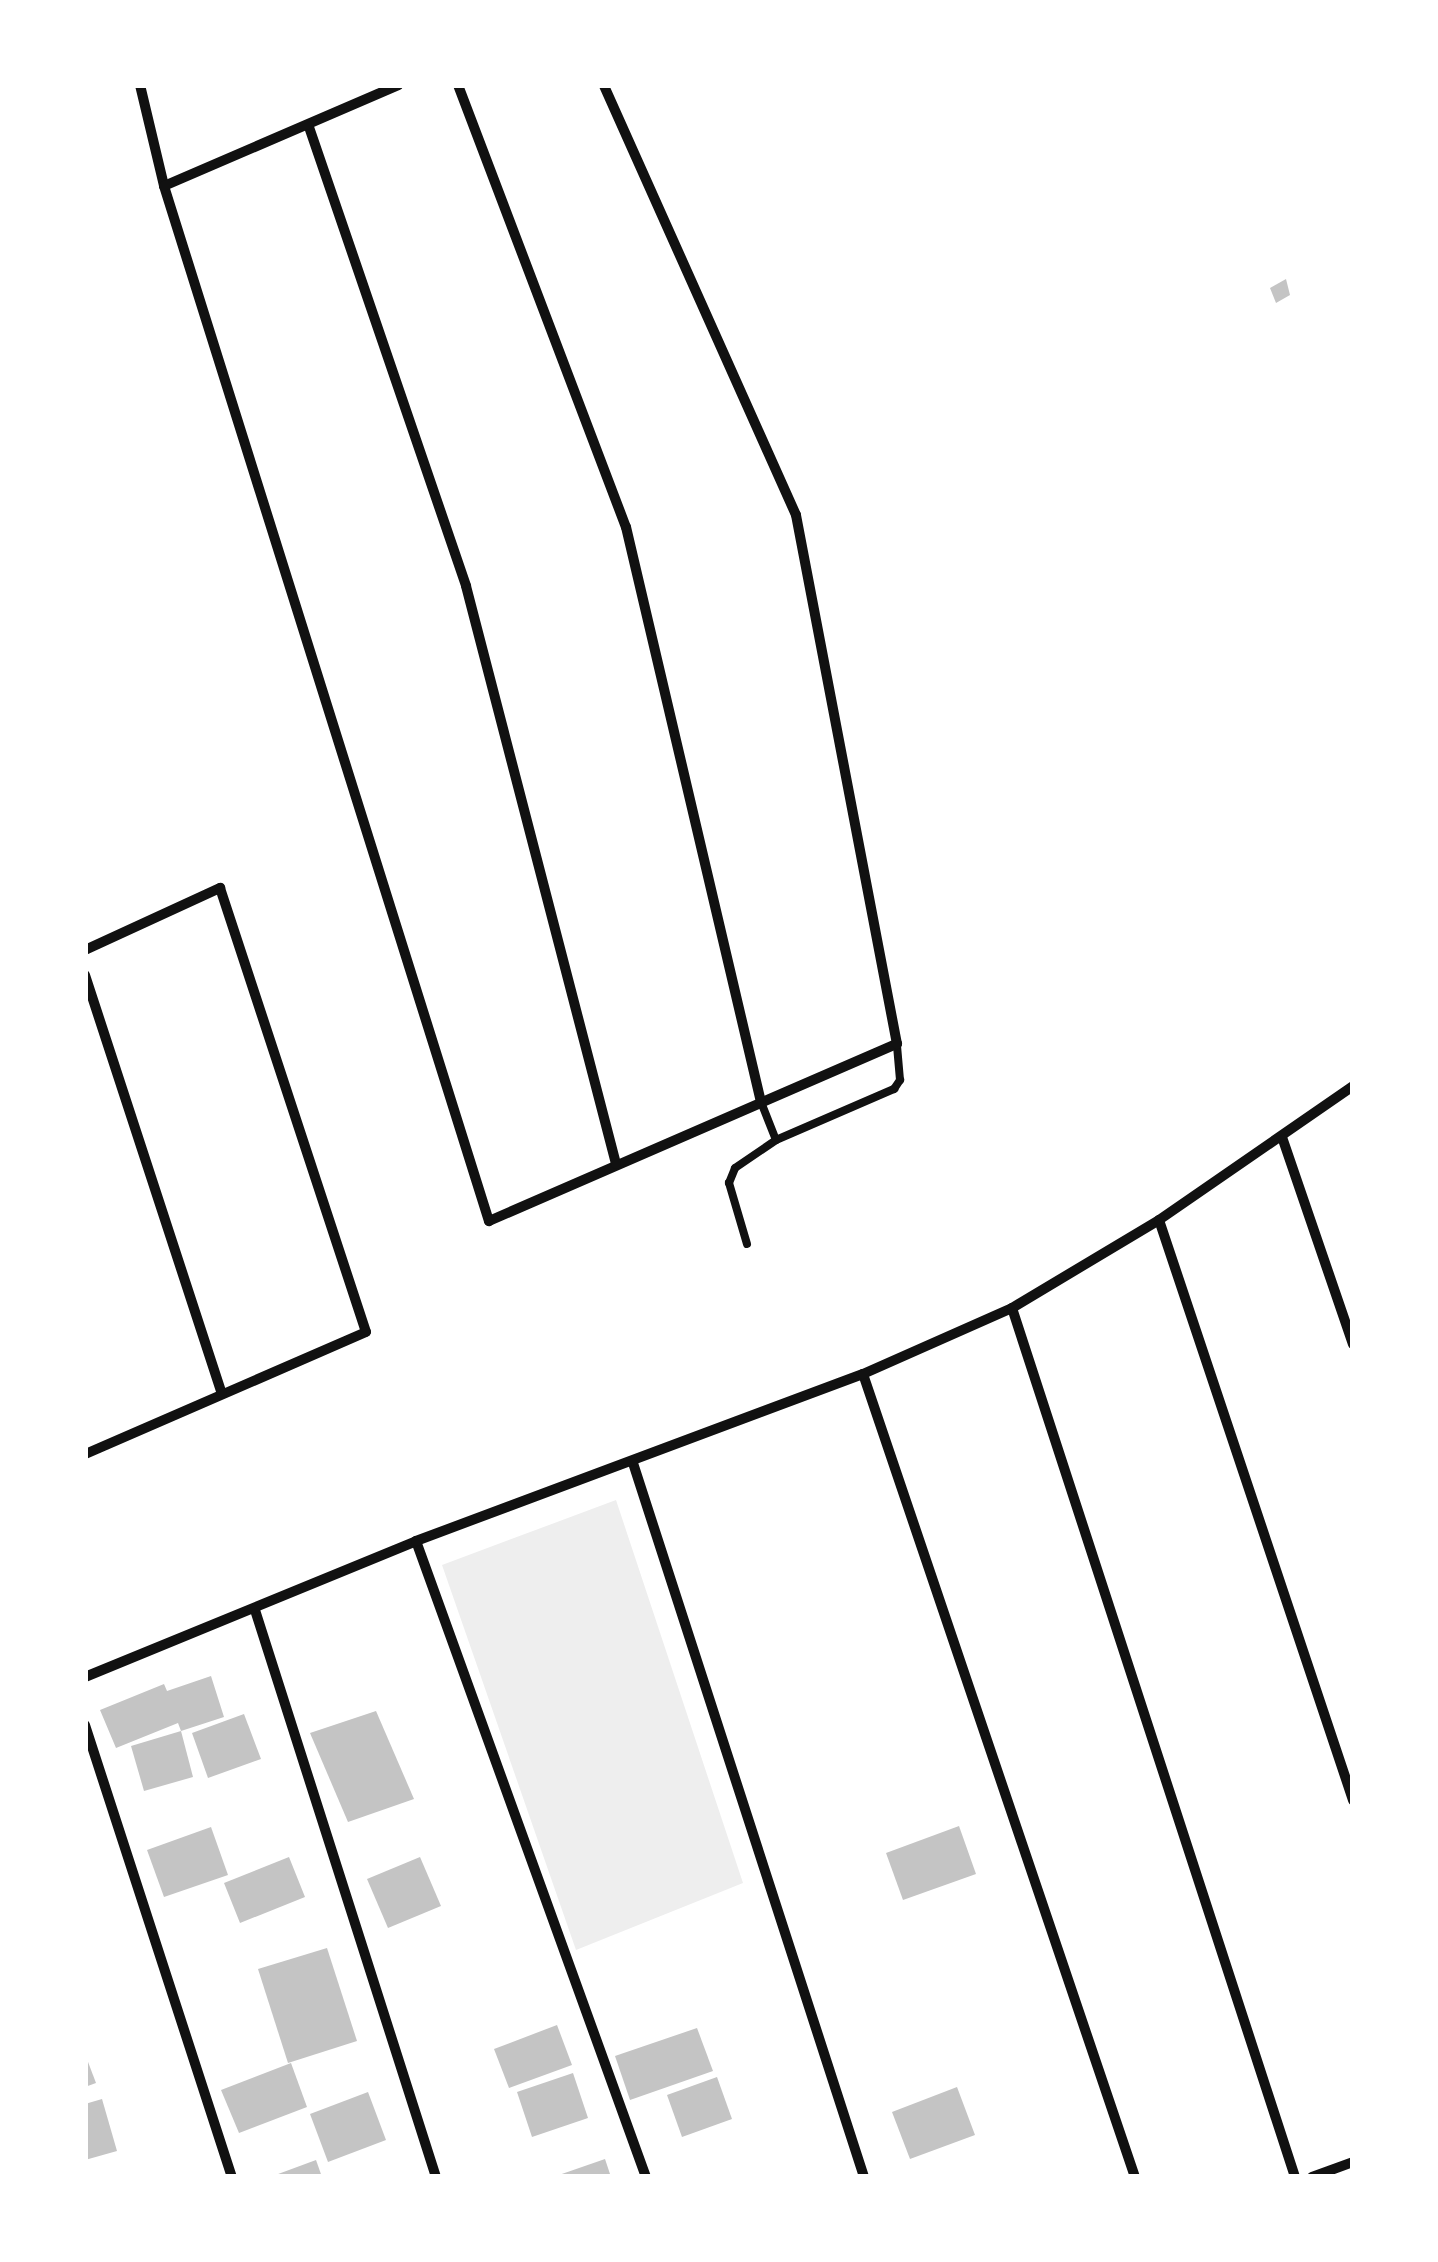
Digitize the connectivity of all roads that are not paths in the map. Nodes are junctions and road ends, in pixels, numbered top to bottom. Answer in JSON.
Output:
{"nodes":[{"id":1,"x":140,"y":85,"type":"edge"},
{"id":2,"x":398,"y":85,"type":"edge"},
{"id":3,"x":458,"y":85,"type":"edge"},
{"id":4,"x":604,"y":85,"type":"edge"},
{"id":5,"x":309,"y":127,"type":"junction"},
{"id":6,"x":164,"y":186,"type":"junction"},
{"id":7,"x":85,"y":950,"type":"edge"},
{"id":8,"x":85,"y":976,"type":"edge"},
{"id":9,"x":897,"y":1044,"type":"junction"},
{"id":10,"x":1353,"y":1086,"type":"edge"},
{"id":11,"x":761,"y":1102,"type":"junction"},
{"id":12,"x":1282,"y":1137,"type":"junction"},
{"id":13,"x":776,"y":1140,"type":"junction"},
{"id":14,"x":616,"y":1164,"type":"junction"},
{"id":15,"x":1159,"y":1220,"type":"junction"},
{"id":16,"x":747,"y":1244,"type":"dead end"},
{"id":17,"x":1012,"y":1308,"type":"junction"},
{"id":18,"x":1353,"y":1344,"type":"edge"},
{"id":19,"x":863,"y":1374,"type":"junction"},
{"id":20,"x":222,"y":1393,"type":"junction"},
{"id":21,"x":85,"y":1454,"type":"edge"},
{"id":22,"x":633,"y":1463,"type":"junction"},
{"id":23,"x":416,"y":1541,"type":"junction"},
{"id":24,"x":255,"y":1610,"type":"junction"},
{"id":25,"x":85,"y":1677,"type":"edge"},
{"id":26,"x":85,"y":1724,"type":"edge"},
{"id":27,"x":1353,"y":1800,"type":"edge"},
{"id":28,"x":1353,"y":2162,"type":"edge"},
{"id":29,"x":232,"y":2177,"type":"edge"},
{"id":30,"x":436,"y":2177,"type":"edge"},
{"id":31,"x":646,"y":2177,"type":"edge"},
{"id":32,"x":864,"y":2177,"type":"edge"},
{"id":33,"x":1136,"y":2177,"type":"edge"},
{"id":34,"x":1295,"y":2177,"type":"edge"},
{"id":35,"x":1312,"y":2177,"type":"edge"}],
"edges":[{"from":1,"to":6,"type":"street"},
{"from":2,"to":5,"type":"street"},
{"from":3,"to":11,"type":"street"},
{"from":4,"to":9,"type":"street"},
{"from":5,"to":6,"type":"street"},
{"from":5,"to":14,"type":"street"},
{"from":6,"to":14,"type":"street"},
{"from":7,"to":20,"type":"street"},
{"from":8,"to":20,"type":"street"},
{"from":9,"to":11,"type":"street"},
{"from":9,"to":13,"type":"lane"},
{"from":10,"to":12,"type":"street"},
{"from":11,"to":13,"type":"lane"},
{"from":11,"to":14,"type":"street"},
{"from":12,"to":15,"type":"street"},
{"from":12,"to":18,"type":"street"},
{"from":13,"to":16,"type":"lane"},
{"from":15,"to":17,"type":"street"},
{"from":15,"to":27,"type":"street"},
{"from":17,"to":19,"type":"street"},
{"from":17,"to":34,"type":"street"},
{"from":19,"to":22,"type":"street"},
{"from":19,"to":33,"type":"street"},
{"from":20,"to":21,"type":"street"},
{"from":22,"to":23,"type":"street"},
{"from":22,"to":32,"type":"street"},
{"from":23,"to":24,"type":"street"},
{"from":23,"to":31,"type":"street"},
{"from":24,"to":25,"type":"street"},
{"from":24,"to":30,"type":"street"},
{"from":26,"to":29,"type":"street"},
{"from":28,"to":35,"type":"street"}]}
